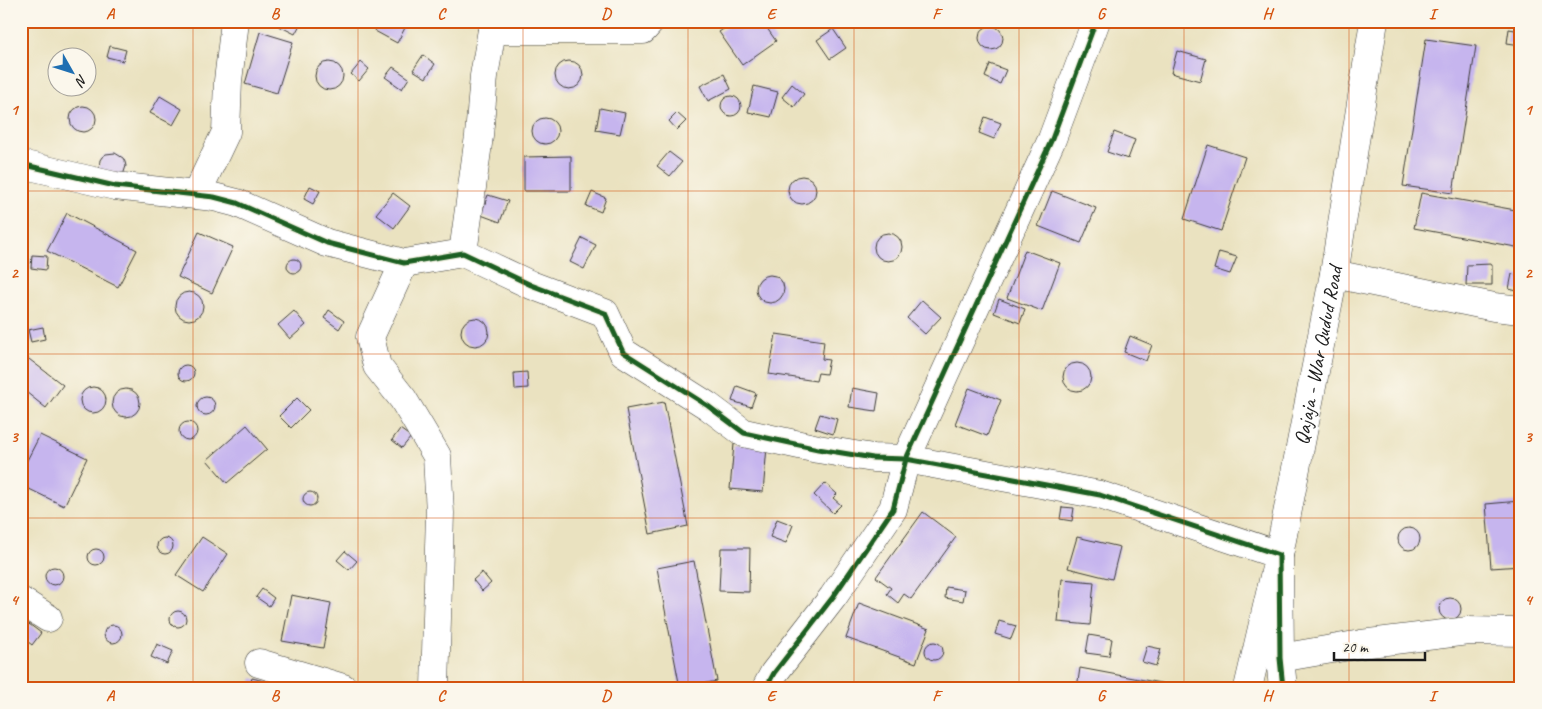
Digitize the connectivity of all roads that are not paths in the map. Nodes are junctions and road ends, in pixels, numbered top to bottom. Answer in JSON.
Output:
{"nodes":[{"id":1,"x":235,"y":21,"type":"edge"},
{"id":2,"x":651,"y":21,"type":"edge"},
{"id":3,"x":1096,"y":21,"type":"edge"},
{"id":4,"x":1374,"y":21,"type":"edge"},
{"id":5,"x":492,"y":26,"type":"edge"},
{"id":6,"x":21,"y":164,"type":"edge"},
{"id":7,"x":196,"y":195,"type":"junction"},
{"id":8,"x":463,"y":253,"type":"junction"},
{"id":9,"x":404,"y":263,"type":"junction"},
{"id":10,"x":1334,"y":274,"type":"junction"},
{"id":11,"x":1521,"y":310,"type":"edge"},
{"id":12,"x":906,"y":459,"type":"junction"},
{"id":13,"x":1279,"y":555,"type":"junction"},
{"id":14,"x":21,"y":601,"type":"edge"},
{"id":15,"x":48,"y":618,"type":"dead end"},
{"id":16,"x":1521,"y":632,"type":"edge"},
{"id":17,"x":1280,"y":658,"type":"junction"},
{"id":18,"x":259,"y":663,"type":"dead end"},
{"id":19,"x":343,"y":688,"type":"edge"},
{"id":20,"x":435,"y":688,"type":"edge"},
{"id":21,"x":766,"y":688,"type":"edge"},
{"id":22,"x":1248,"y":688,"type":"edge"},
{"id":23,"x":1283,"y":688,"type":"edge"}],
"edges":[{"from":1,"to":7,"type":"street"},
{"from":2,"to":5,"type":"street"},
{"from":3,"to":12,"type":"street"},
{"from":4,"to":10,"type":"street","name":"Qajaja - War Qudud Road"},
{"from":5,"to":8,"type":"street"},
{"from":6,"to":7,"type":"street"},
{"from":7,"to":9,"type":"street"},
{"from":8,"to":9,"type":"street"},
{"from":8,"to":12,"type":"street"},
{"from":9,"to":20,"type":"street"},
{"from":10,"to":11,"type":"street"},
{"from":10,"to":13,"type":"street","name":"Qajaja - War Qudud Road"},
{"from":12,"to":13,"type":"street"},
{"from":12,"to":21,"type":"street"},
{"from":13,"to":17,"type":"street"},
{"from":13,"to":22,"type":"street","name":"Qajaja - War Qudud Road"},
{"from":14,"to":15,"type":"street"},
{"from":16,"to":17,"type":"street"},
{"from":17,"to":23,"type":"street"},
{"from":18,"to":19,"type":"street"}]}
